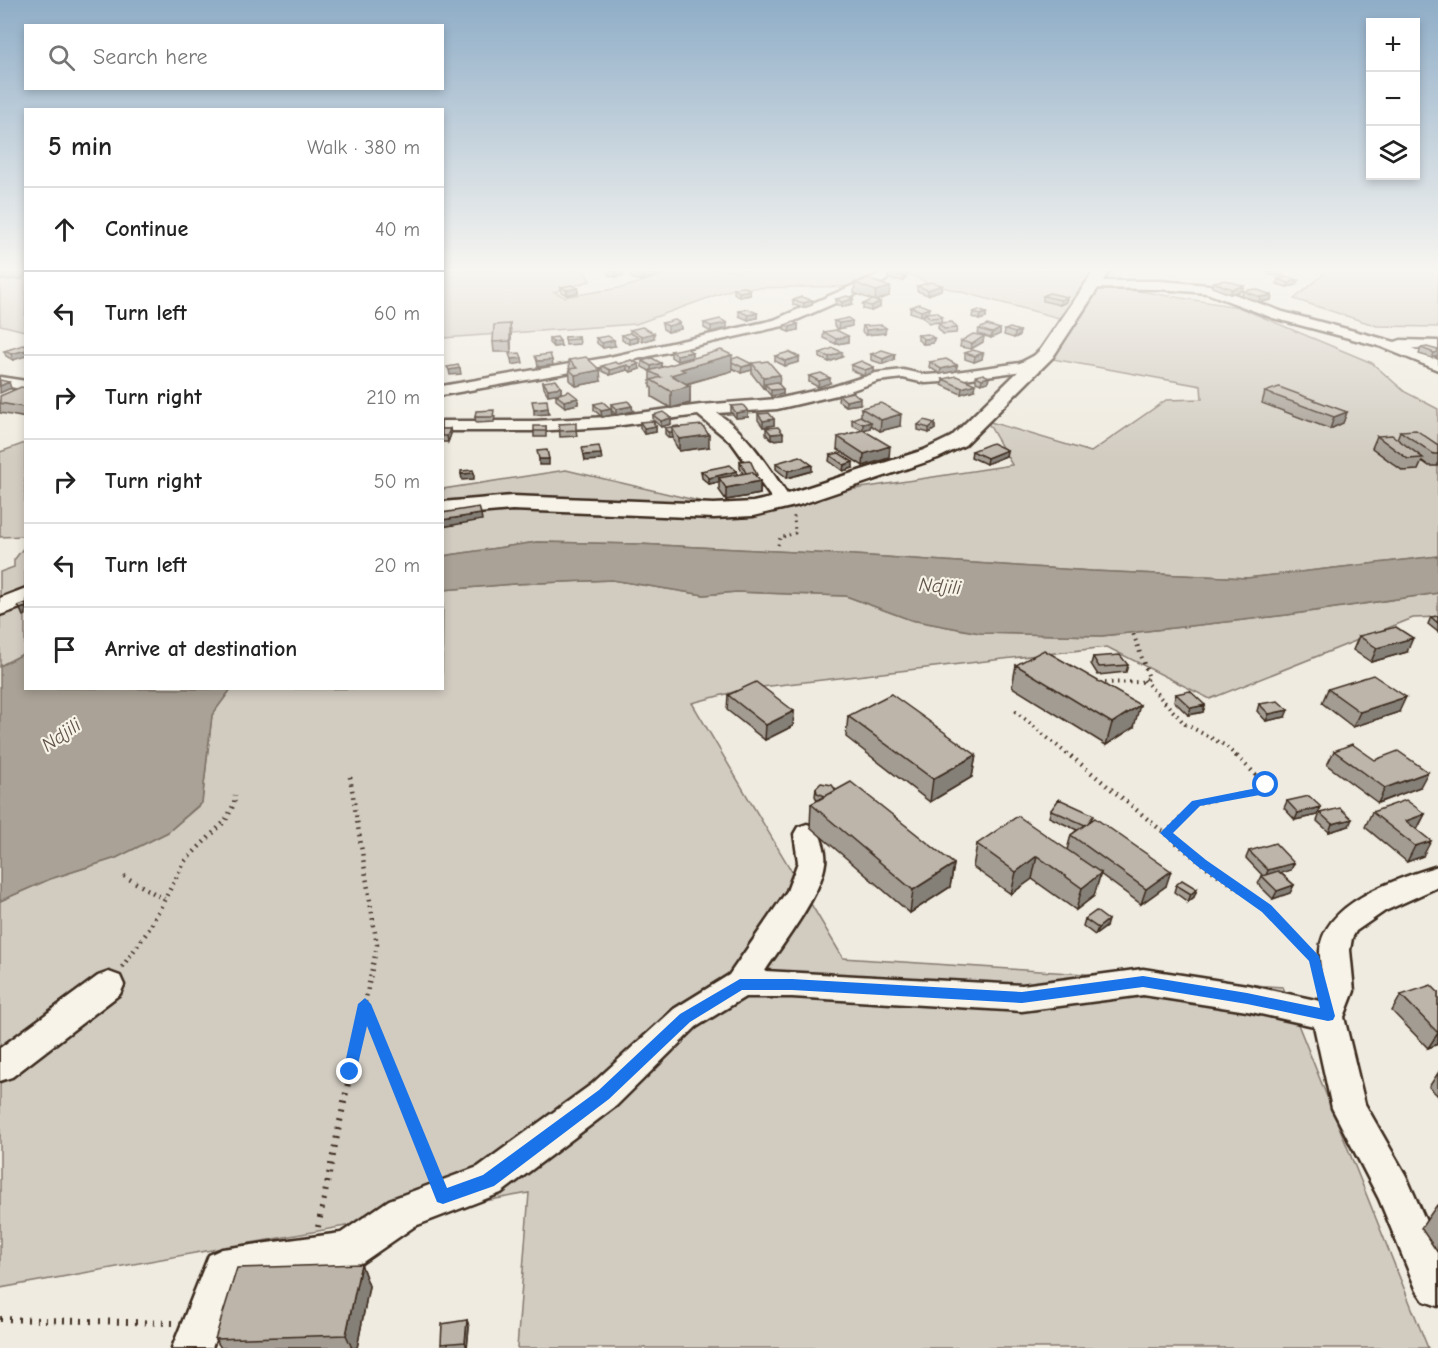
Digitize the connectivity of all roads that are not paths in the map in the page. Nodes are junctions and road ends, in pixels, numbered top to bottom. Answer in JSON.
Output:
{"nodes":[{"id":1,"x":729,"y":333,"type":"edge"},
{"id":2,"x":1061,"y":333,"type":"edge"},
{"id":3,"x":1346,"y":333,"type":"edge"},
{"id":4,"x":1384,"y":343,"type":"junction"},
{"id":5,"x":1438,"y":345,"type":"edge"},
{"id":6,"x":1047,"y":353,"type":"junction"},
{"id":7,"x":1438,"y":366,"type":"edge"},
{"id":8,"x":0,"y":381,"type":"edge"},
{"id":9,"x":24,"y":386,"type":"edge"},
{"id":10,"x":444,"y":391,"type":"edge"},
{"id":11,"x":701,"y":410,"type":"junction"},
{"id":12,"x":444,"y":426,"type":"edge"},
{"id":13,"x":788,"y":502,"type":"junction"},
{"id":14,"x":444,"y":509,"type":"edge"},
{"id":15,"x":24,"y":597,"type":"edge"},
{"id":16,"x":0,"y":607,"type":"edge"},
{"id":17,"x":807,"y":834,"type":"dead end"},
{"id":18,"x":1438,"y":876,"type":"edge"},
{"id":19,"x":740,"y":984,"type":"junction"},
{"id":20,"x":109,"y":985,"type":"road end"},
{"id":21,"x":1328,"y":1016,"type":"junction"},
{"id":22,"x":0,"y":1067,"type":"edge"},
{"id":23,"x":1438,"y":1287,"type":"edge"},
{"id":24,"x":196,"y":1336,"type":"edge"}],
"edges":[{"from":1,"to":10,"type":"street"},
{"from":2,"to":6,"type":"street"},
{"from":3,"to":4,"type":"street"},
{"from":4,"to":5,"type":"street"},
{"from":4,"to":7,"type":"street"},
{"from":6,"to":11,"type":"street"},
{"from":6,"to":13,"type":"street"},
{"from":8,"to":9,"type":"street"},
{"from":11,"to":12,"type":"street"},
{"from":11,"to":13,"type":"street"},
{"from":13,"to":14,"type":"street"},
{"from":15,"to":16,"type":"street"},
{"from":17,"to":19,"type":"street"},
{"from":18,"to":21,"type":"street"},
{"from":19,"to":21,"type":"street"},
{"from":19,"to":24,"type":"street"},
{"from":20,"to":22,"type":"street"},
{"from":21,"to":23,"type":"street"}]}
